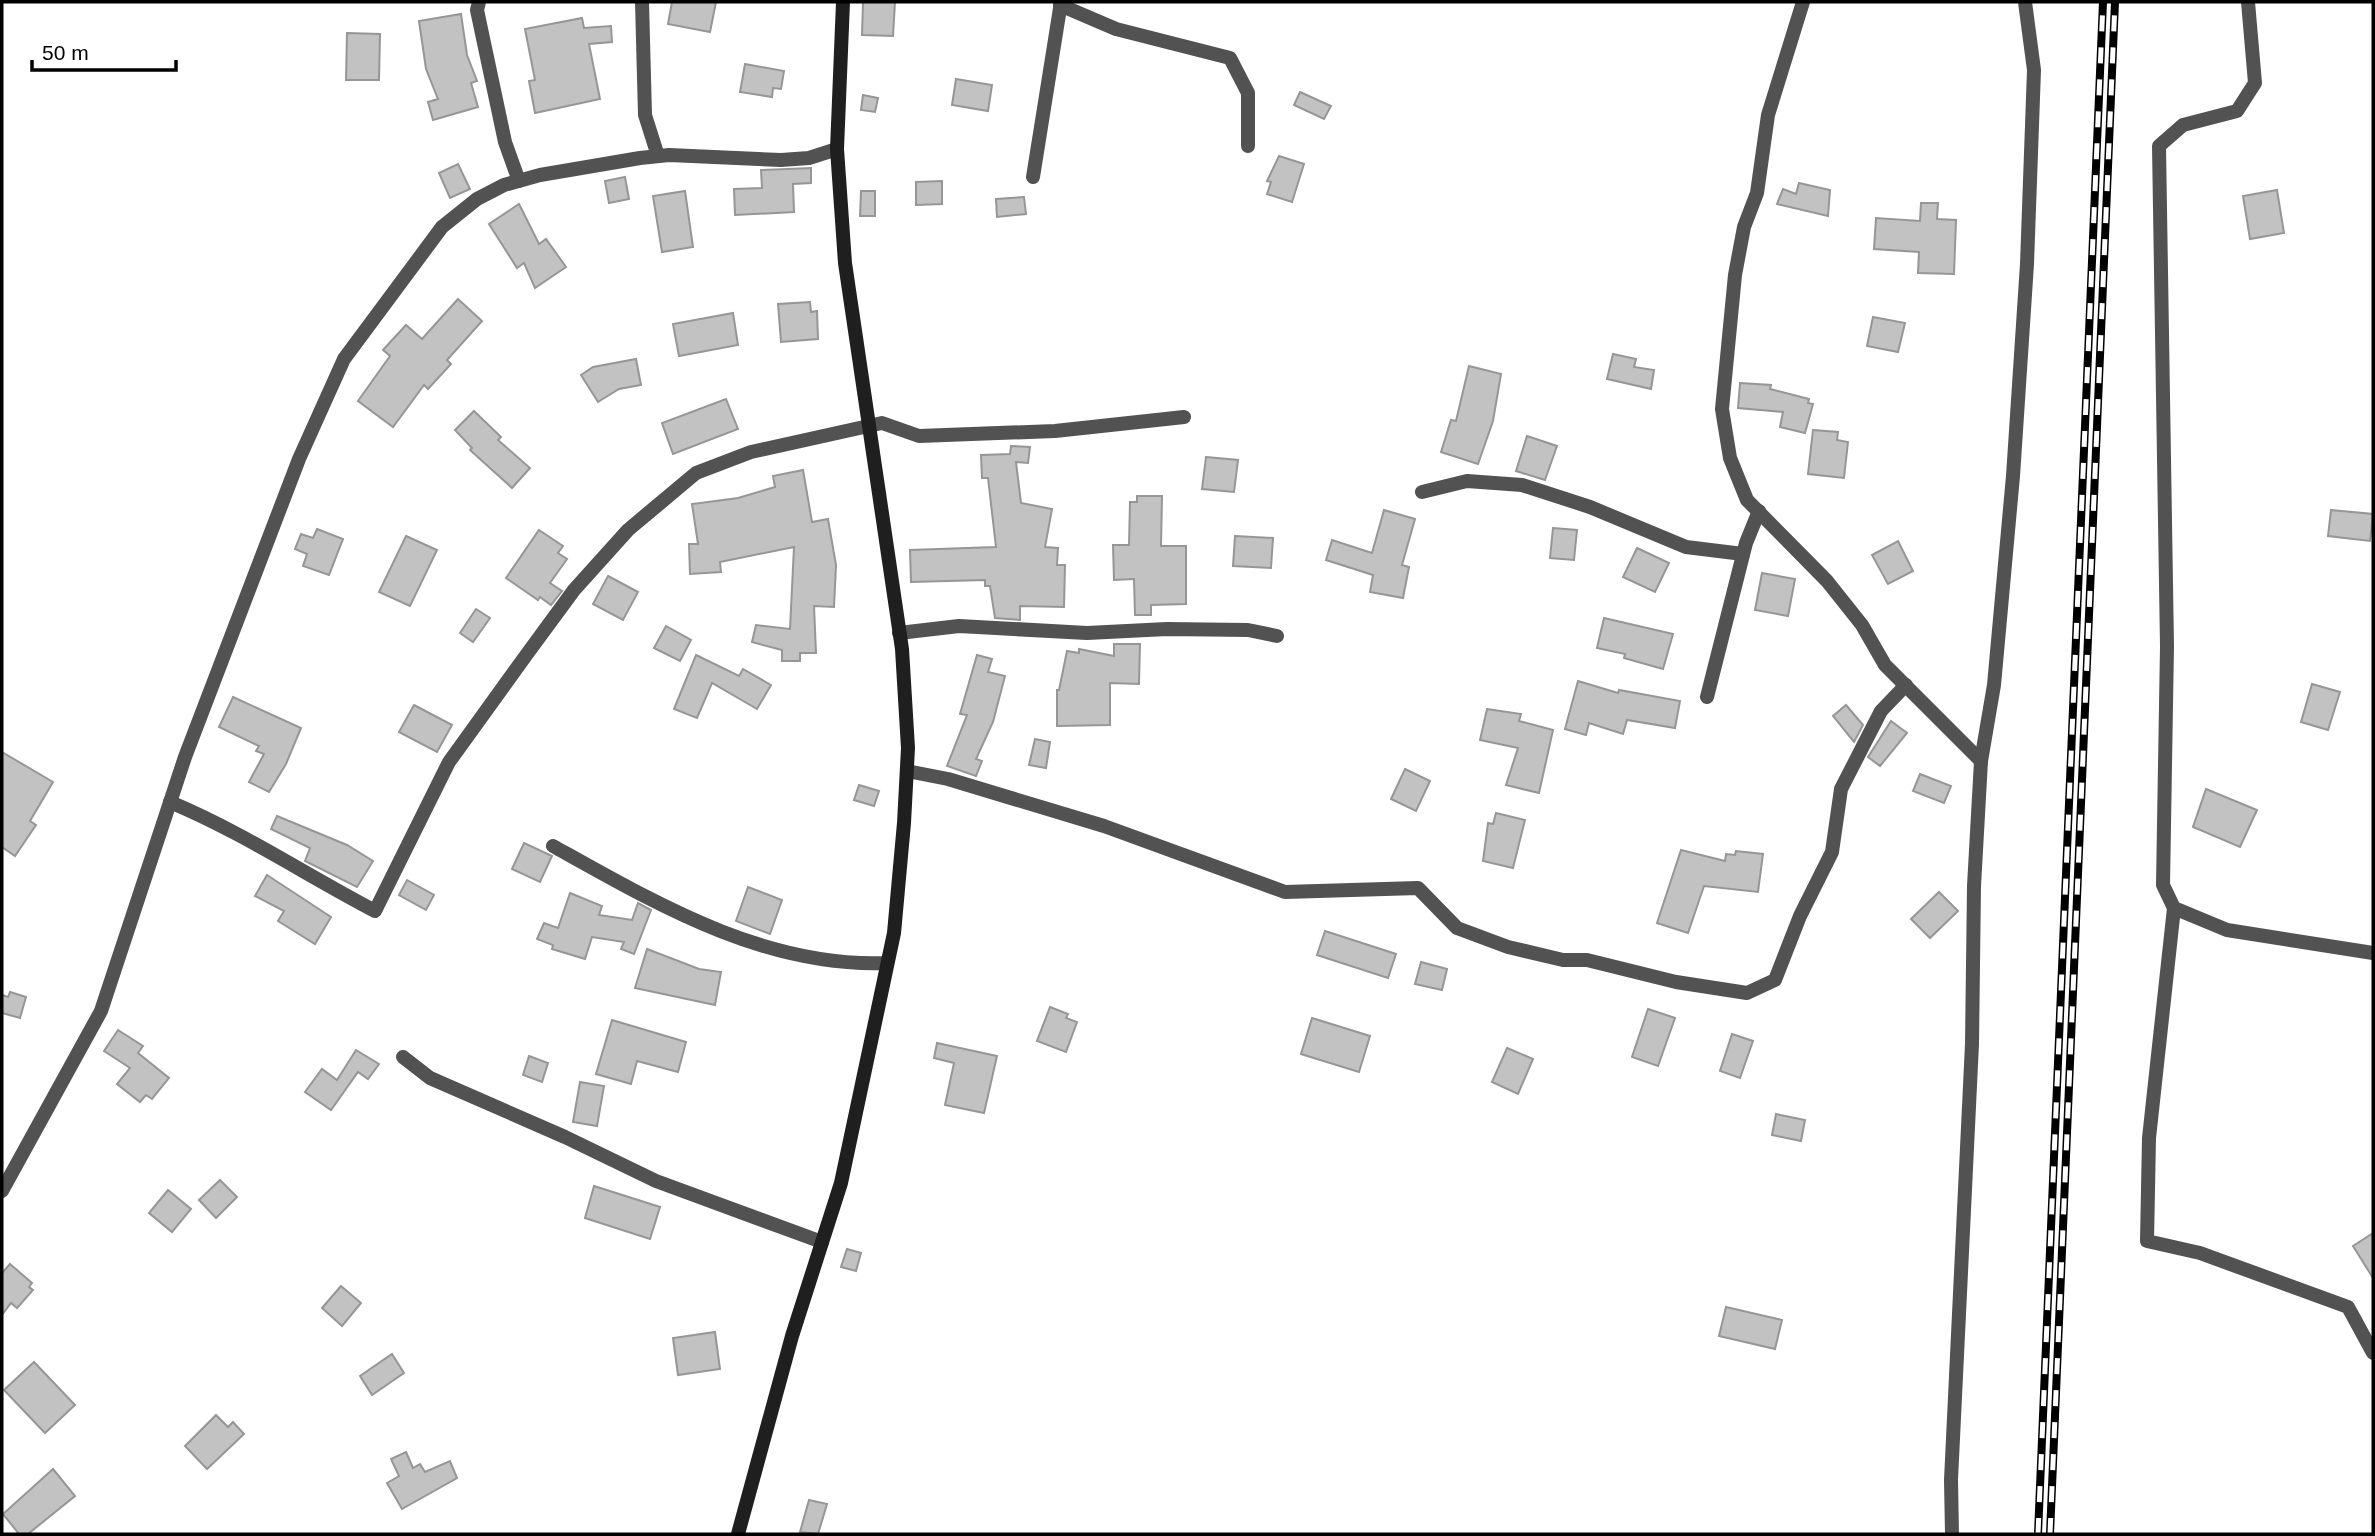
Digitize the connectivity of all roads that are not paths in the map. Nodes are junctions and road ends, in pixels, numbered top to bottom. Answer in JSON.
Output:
{"nodes":[{"id":1,"x":479,"y":2,"type":"edge"},
{"id":2,"x":642,"y":2,"type":"edge"},
{"id":3,"x":843,"y":2,"type":"edge"},
{"id":4,"x":1803,"y":2,"type":"edge"},
{"id":5,"x":2025,"y":2,"type":"edge"},
{"id":6,"x":2248,"y":2,"type":"edge"},
{"id":7,"x":1061,"y":3,"type":"edge"},
{"id":8,"x":1248,"y":146,"type":"dead end"},
{"id":9,"x":837,"y":149,"type":"junction"},
{"id":10,"x":658,"y":156,"type":"junction"},
{"id":11,"x":1033,"y":177,"type":"dead end"},
{"id":12,"x":519,"y":181,"type":"junction"},
{"id":13,"x":1184,"y":417,"type":"dead end"},
{"id":14,"x":870,"y":427,"type":"junction"},
{"id":15,"x":1422,"y":492,"type":"dead end"},
{"id":16,"x":1759,"y":511,"type":"junction"},
{"id":17,"x":1743,"y":554,"type":"junction"},
{"id":18,"x":899,"y":634,"type":"junction"},
{"id":19,"x":1277,"y":636,"type":"dead end"},
{"id":20,"x":1906,"y":685,"type":"junction"},
{"id":21,"x":1707,"y":697,"type":"dead end"},
{"id":22,"x":1981,"y":761,"type":"junction"},
{"id":23,"x":907,"y":771,"type":"junction"},
{"id":24,"x":170,"y":802,"type":"junction"},
{"id":25,"x":553,"y":846,"type":"dead end"},
{"id":26,"x":2174,"y":908,"type":"junction"},
{"id":27,"x":2373,"y":953,"type":"edge"},
{"id":28,"x":887,"y":963,"type":"junction"},
{"id":29,"x":403,"y":1057,"type":"dead end"},
{"id":30,"x":9,"y":1165,"type":"edge"},
{"id":31,"x":2,"y":1191,"type":"edge"},
{"id":32,"x":822,"y":1242,"type":"junction"},
{"id":33,"x":2373,"y":1353,"type":"edge"},
{"id":34,"x":738,"y":1534,"type":"edge"},
{"id":35,"x":1952,"y":1534,"type":"edge"}],
"edges":[{"from":1,"to":12,"type":"street"},
{"from":2,"to":10,"type":"street"},
{"from":3,"to":9,"type":"street"},
{"from":4,"to":16,"type":"street"},
{"from":5,"to":22,"type":"street"},
{"from":6,"to":26,"type":"street"},
{"from":7,"to":8,"type":"street"},
{"from":7,"to":11,"type":"street"},
{"from":9,"to":10,"type":"street"},
{"from":9,"to":14,"type":"street"},
{"from":10,"to":12,"type":"street"},
{"from":12,"to":24,"type":"street"},
{"from":13,"to":14,"type":"street"},
{"from":14,"to":18,"type":"street"},
{"from":14,"to":24,"type":"street"},
{"from":15,"to":17,"type":"street"},
{"from":16,"to":17,"type":"street"},
{"from":16,"to":20,"type":"street"},
{"from":17,"to":21,"type":"street"},
{"from":18,"to":19,"type":"street"},
{"from":18,"to":23,"type":"street"},
{"from":20,"to":22,"type":"street"},
{"from":20,"to":23,"type":"street"},
{"from":22,"to":35,"type":"street"},
{"from":23,"to":28,"type":"street"},
{"from":24,"to":30,"type":"street"},
{"from":25,"to":28,"type":"street"},
{"from":26,"to":27,"type":"street"},
{"from":26,"to":33,"type":"street"},
{"from":28,"to":32,"type":"street"},
{"from":29,"to":32,"type":"street"},
{"from":30,"to":31,"type":"street"},
{"from":32,"to":34,"type":"street"}]}
